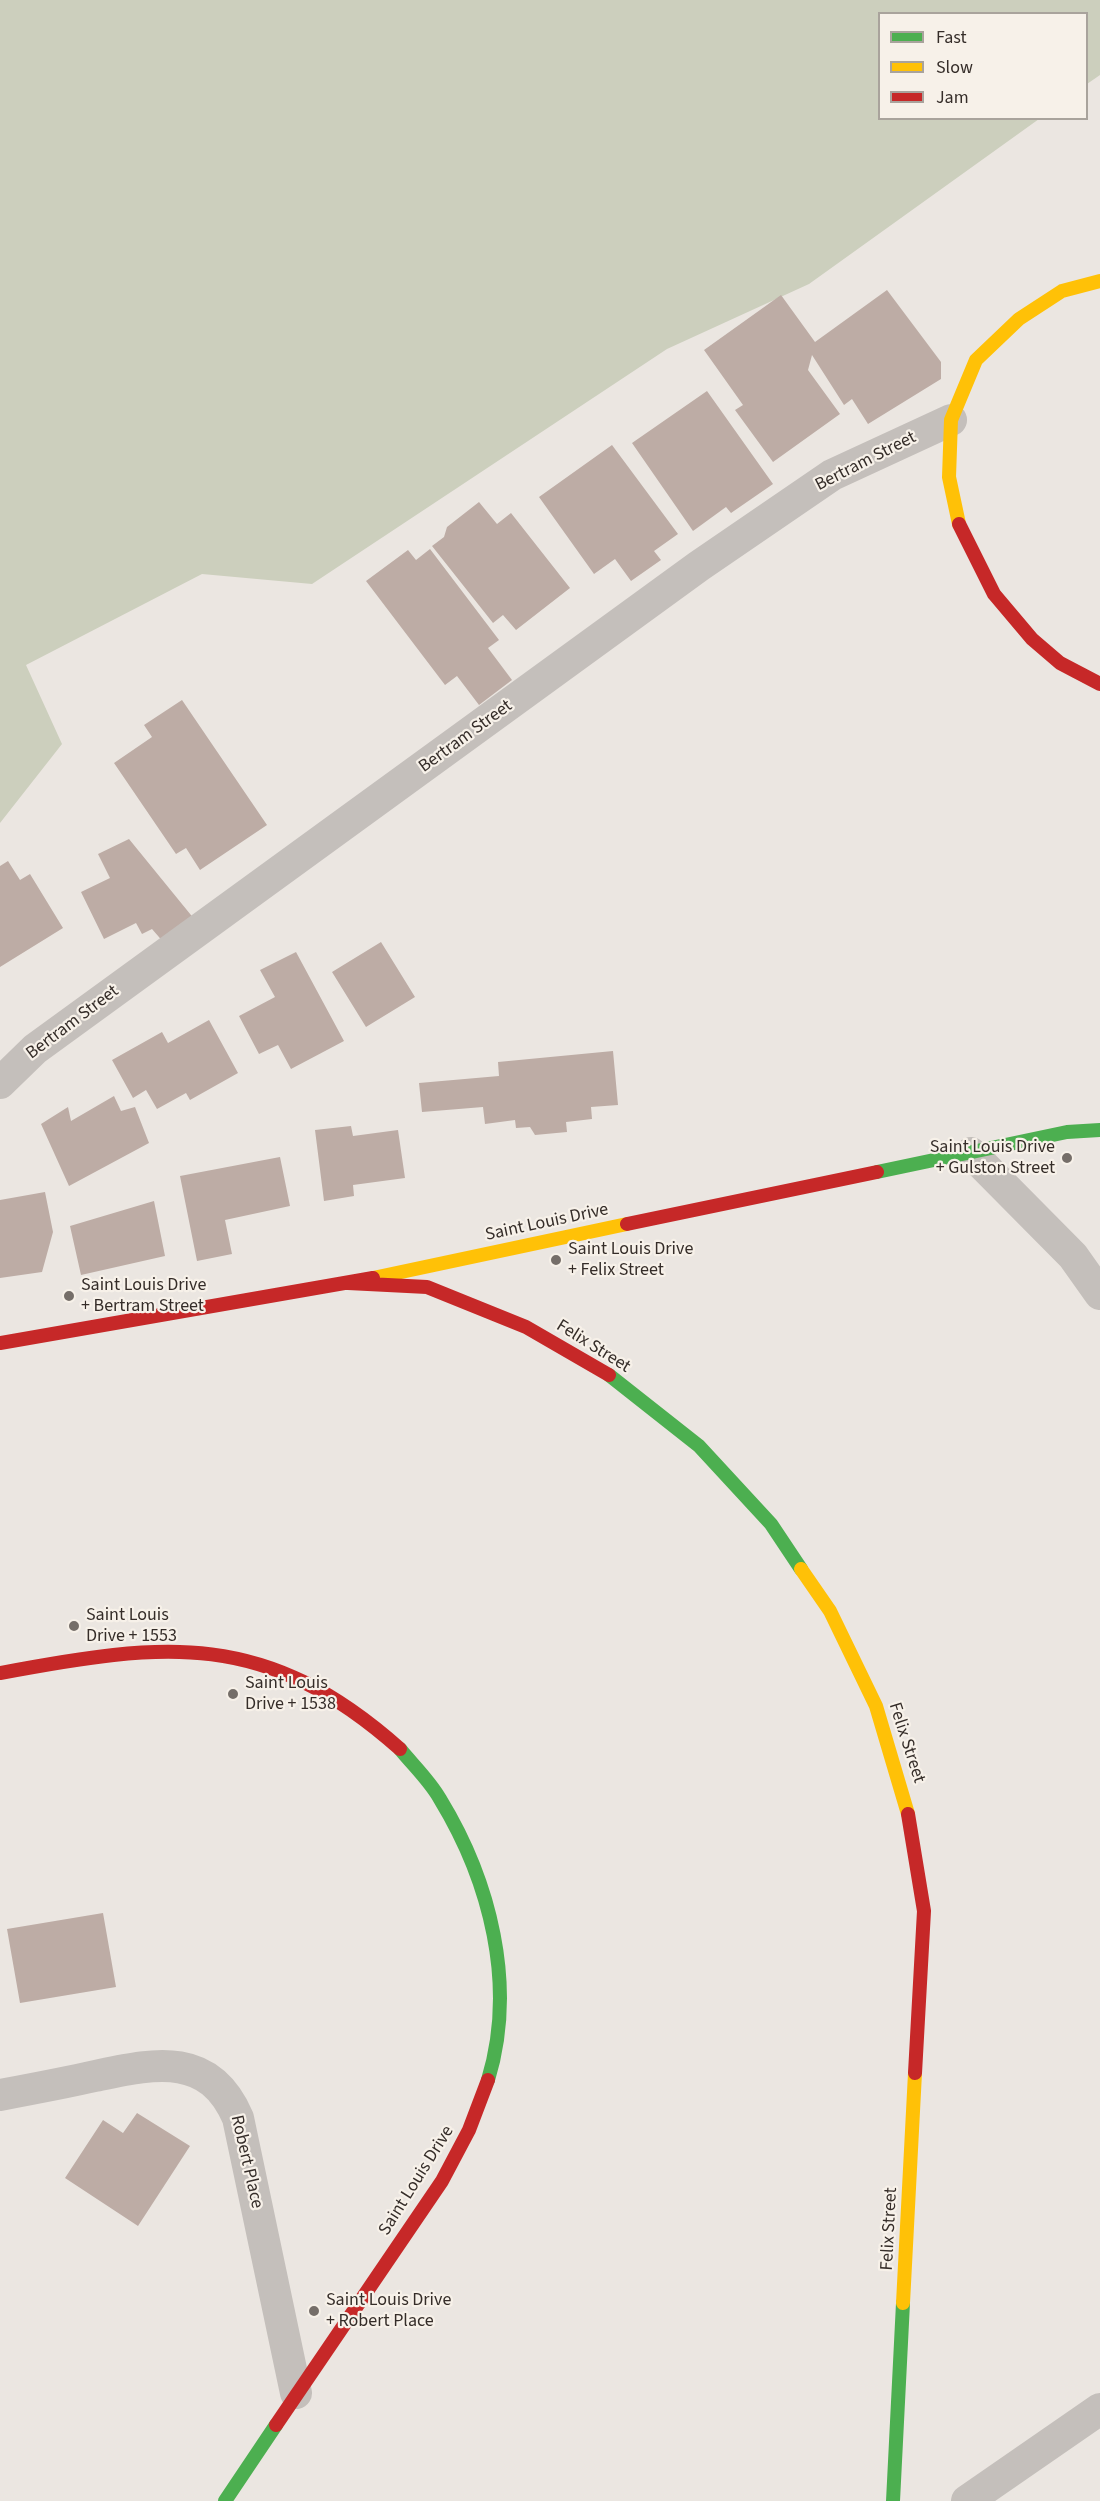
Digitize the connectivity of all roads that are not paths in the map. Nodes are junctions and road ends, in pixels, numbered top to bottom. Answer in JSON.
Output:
{"nodes":[{"id":1,"x":1100,"y":281,"type":"edge"},
{"id":2,"x":951,"y":420,"type":"junction"},
{"id":3,"x":1100,"y":684,"type":"edge"},
{"id":4,"x":0,"y":1083,"type":"edge"},
{"id":5,"x":1100,"y":1130,"type":"edge"},
{"id":6,"x":971,"y":1153,"type":"junction"},
{"id":7,"x":348,"y":1283,"type":"junction"},
{"id":8,"x":1100,"y":1294,"type":"edge"},
{"id":9,"x":0,"y":1343,"type":"edge"},
{"id":10,"x":0,"y":1673,"type":"edge"},
{"id":11,"x":0,"y":2096,"type":"edge"},
{"id":12,"x":296,"y":2393,"type":"junction"},
{"id":13,"x":1100,"y":2409,"type":"edge"},
{"id":14,"x":225,"y":2501,"type":"edge"},
{"id":15,"x":894,"y":2501,"type":"edge"},
{"id":16,"x":967,"y":2501,"type":"edge"}],
"edges":[{"from":1,"to":2,"type":"street"},
{"from":2,"to":3,"type":"street"},
{"from":2,"to":4,"type":"street","name":"Bertram Street"},
{"from":5,"to":6,"type":"street","name":"Saint Louis Drive"},
{"from":6,"to":7,"type":"street","name":"Saint Louis Drive"},
{"from":6,"to":8,"type":"street"},
{"from":7,"to":9,"type":"street","name":"Saint Louis Drive"},
{"from":7,"to":15,"type":"street","name":"Felix Street"},
{"from":10,"to":12,"type":"street","name":"Saint Louis Drive"},
{"from":11,"to":12,"type":"street","name":"Robert Place"},
{"from":12,"to":14,"type":"street","name":"Saint Louis Drive"},
{"from":13,"to":16,"type":"street"}]}
